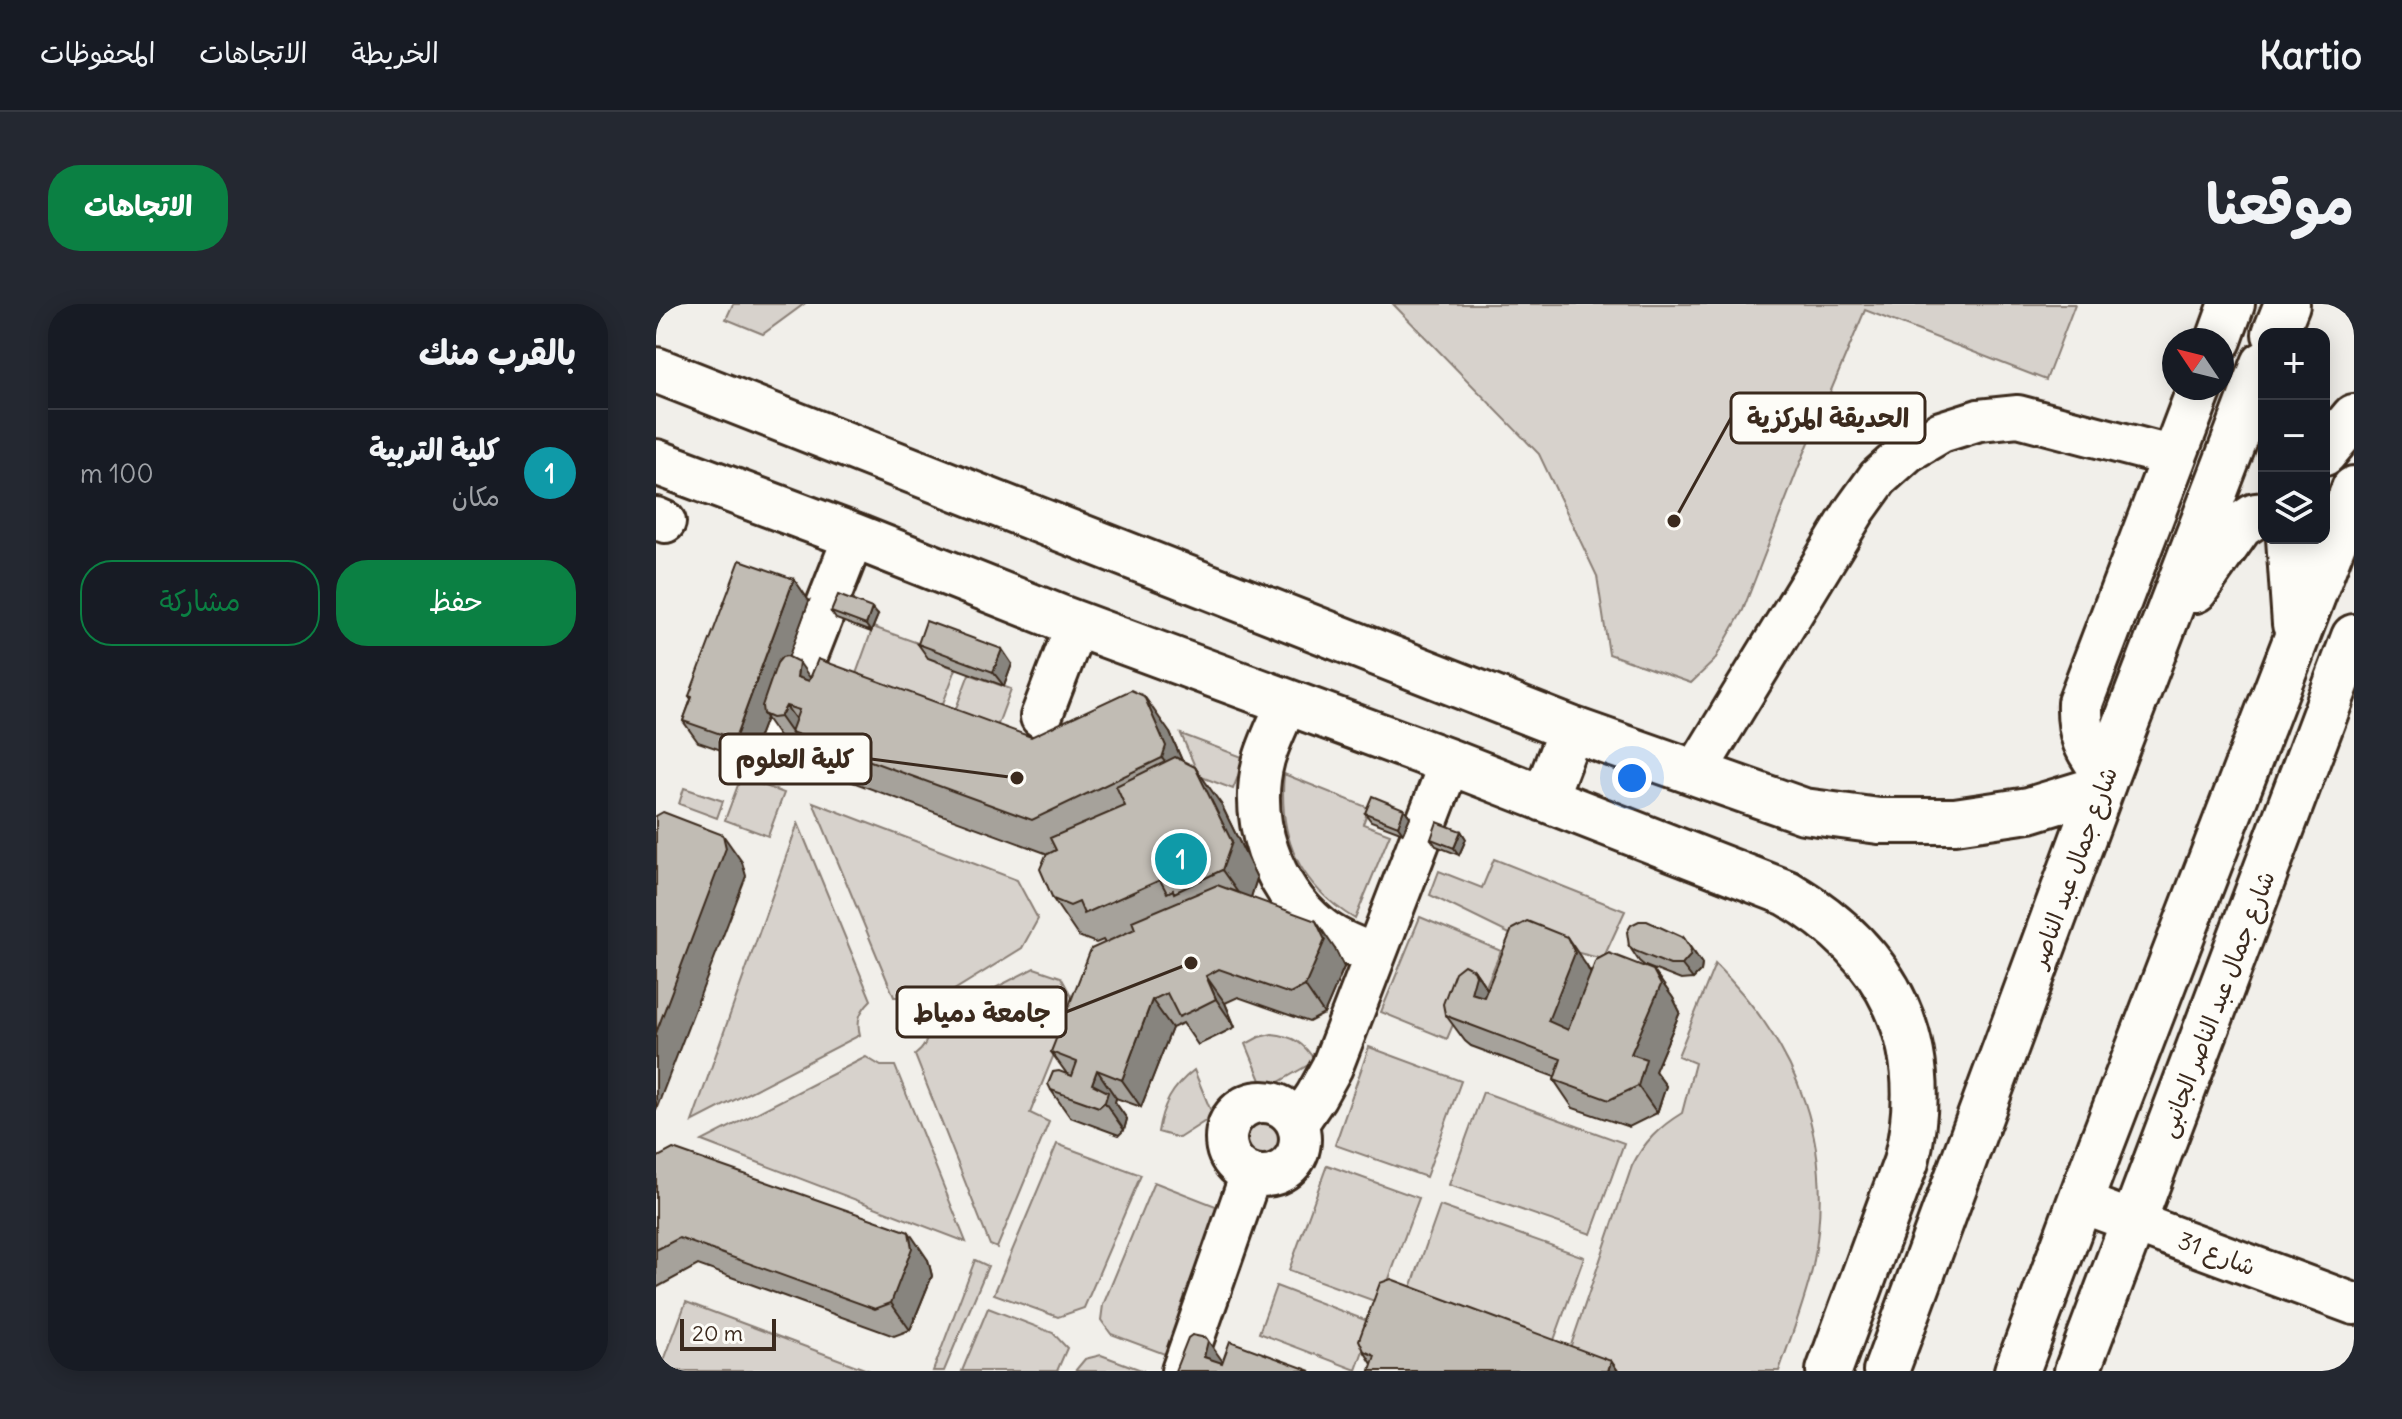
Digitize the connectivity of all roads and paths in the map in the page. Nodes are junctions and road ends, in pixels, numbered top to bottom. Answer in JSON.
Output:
{"nodes":[{"id":1,"x":2232,"y":304,"type":"edge"},
{"id":2,"x":2289,"y":304,"type":"edge"},
{"id":3,"x":2223,"y":328,"type":"edge"},
{"id":4,"x":2278,"y":328,"type":"edge"},
{"id":5,"x":2288,"y":328,"type":"edge"},
{"id":6,"x":656,"y":370,"type":"edge"},
{"id":7,"x":2258,"y":380,"type":"edge"},
{"id":8,"x":2195,"y":400,"type":"edge"},
{"id":9,"x":2354,"y":417,"type":"edge"},
{"id":10,"x":2330,"y":446,"type":"edge"},
{"id":11,"x":2174,"y":457,"type":"junction"},
{"id":12,"x":656,"y":462,"type":"edge"},
{"id":13,"x":2354,"y":489,"type":"edge"},
{"id":14,"x":2258,"y":516,"type":"edge"},
{"id":15,"x":854,"y":536,"type":"junction"},
{"id":16,"x":2289,"y":544,"type":"edge"},
{"id":17,"x":1077,"y":623,"type":"junction"},
{"id":18,"x":2354,"y":637,"type":"edge"},
{"id":19,"x":2296,"y":639,"type":"junction"},
{"id":20,"x":2159,"y":640,"type":"junction"},
{"id":21,"x":1288,"y":701,"type":"junction"},
{"id":22,"x":1041,"y":717,"type":"dead end"},
{"id":23,"x":1571,"y":729,"type":"junction"},
{"id":24,"x":768,"y":755,"type":"edge"},
{"id":25,"x":1450,"y":762,"type":"junction"},
{"id":26,"x":1695,"y":773,"type":"junction"},
{"id":27,"x":2104,"y":780,"type":"junction"},
{"id":28,"x":1544,"y":799,"type":"junction"},
{"id":29,"x":1375,"y":955,"type":"junction"},
{"id":30,"x":1297,"y":1124,"type":"junction"},
{"id":31,"x":1251,"y":1174,"type":"junction"},
{"id":32,"x":2080,"y":1202,"type":"junction"},
{"id":33,"x":2134,"y":1222,"type":"junction"},
{"id":34,"x":2354,"y":1304,"type":"edge"},
{"id":35,"x":1182,"y":1371,"type":"edge"},
{"id":36,"x":1829,"y":1371,"type":"edge"},
{"id":37,"x":1886,"y":1371,"type":"edge"},
{"id":38,"x":2017,"y":1371,"type":"edge"},
{"id":39,"x":2077,"y":1371,"type":"edge"}],
"edges":[{"from":1,"to":3,"type":"main road"},
{"from":2,"to":4,"type":"main road"},
{"from":2,"to":5,"type":"main road"},
{"from":6,"to":23,"type":"main road"},
{"from":7,"to":20,"type":"main road","name":"شارع جمال عبد الناصر"},
{"from":8,"to":11,"type":"main road"},
{"from":9,"to":10,"type":"main road"},
{"from":11,"to":26,"type":"street"},
{"from":11,"to":27,"type":"main road"},
{"from":12,"to":15,"type":"main road"},
{"from":13,"to":19,"type":"main road"},
{"from":14,"to":20,"type":"main road"},
{"from":15,"to":17,"type":"main road"},
{"from":15,"to":24,"type":"street"},
{"from":16,"to":19,"type":"main road"},
{"from":17,"to":21,"type":"main road"},
{"from":17,"to":22,"type":"street"},
{"from":18,"to":33,"type":"main road","name":"شارع جمال عبد الناصر الجانبى"},
{"from":19,"to":32,"type":"main road"},
{"from":20,"to":27,"type":"main road","name":"شارع جمال عبد الناصر"},
{"from":21,"to":25,"type":"main road"},
{"from":21,"to":29,"type":"street"},
{"from":23,"to":26,"type":"main road"},
{"from":23,"to":28,"type":"main road"},
{"from":25,"to":28,"type":"main road"},
{"from":25,"to":29,"type":"street"},
{"from":26,"to":27,"type":"main road"},
{"from":27,"to":37,"type":"main road","name":"شارع جمال عبد الناصر"},
{"from":28,"to":36,"type":"main road"},
{"from":29,"to":30,"type":"street"},
{"from":30,"to":31,"type":"street"},
{"from":30,"to":31,"type":"street"},
{"from":31,"to":35,"type":"street"},
{"from":32,"to":33,"type":"street","name":"شارع 31"},
{"from":32,"to":38,"type":"main road"},
{"from":33,"to":34,"type":"street","name":"شارع 31"},
{"from":33,"to":39,"type":"main road","name":"شارع جمال عبد الناصر الجانبى"}]}
